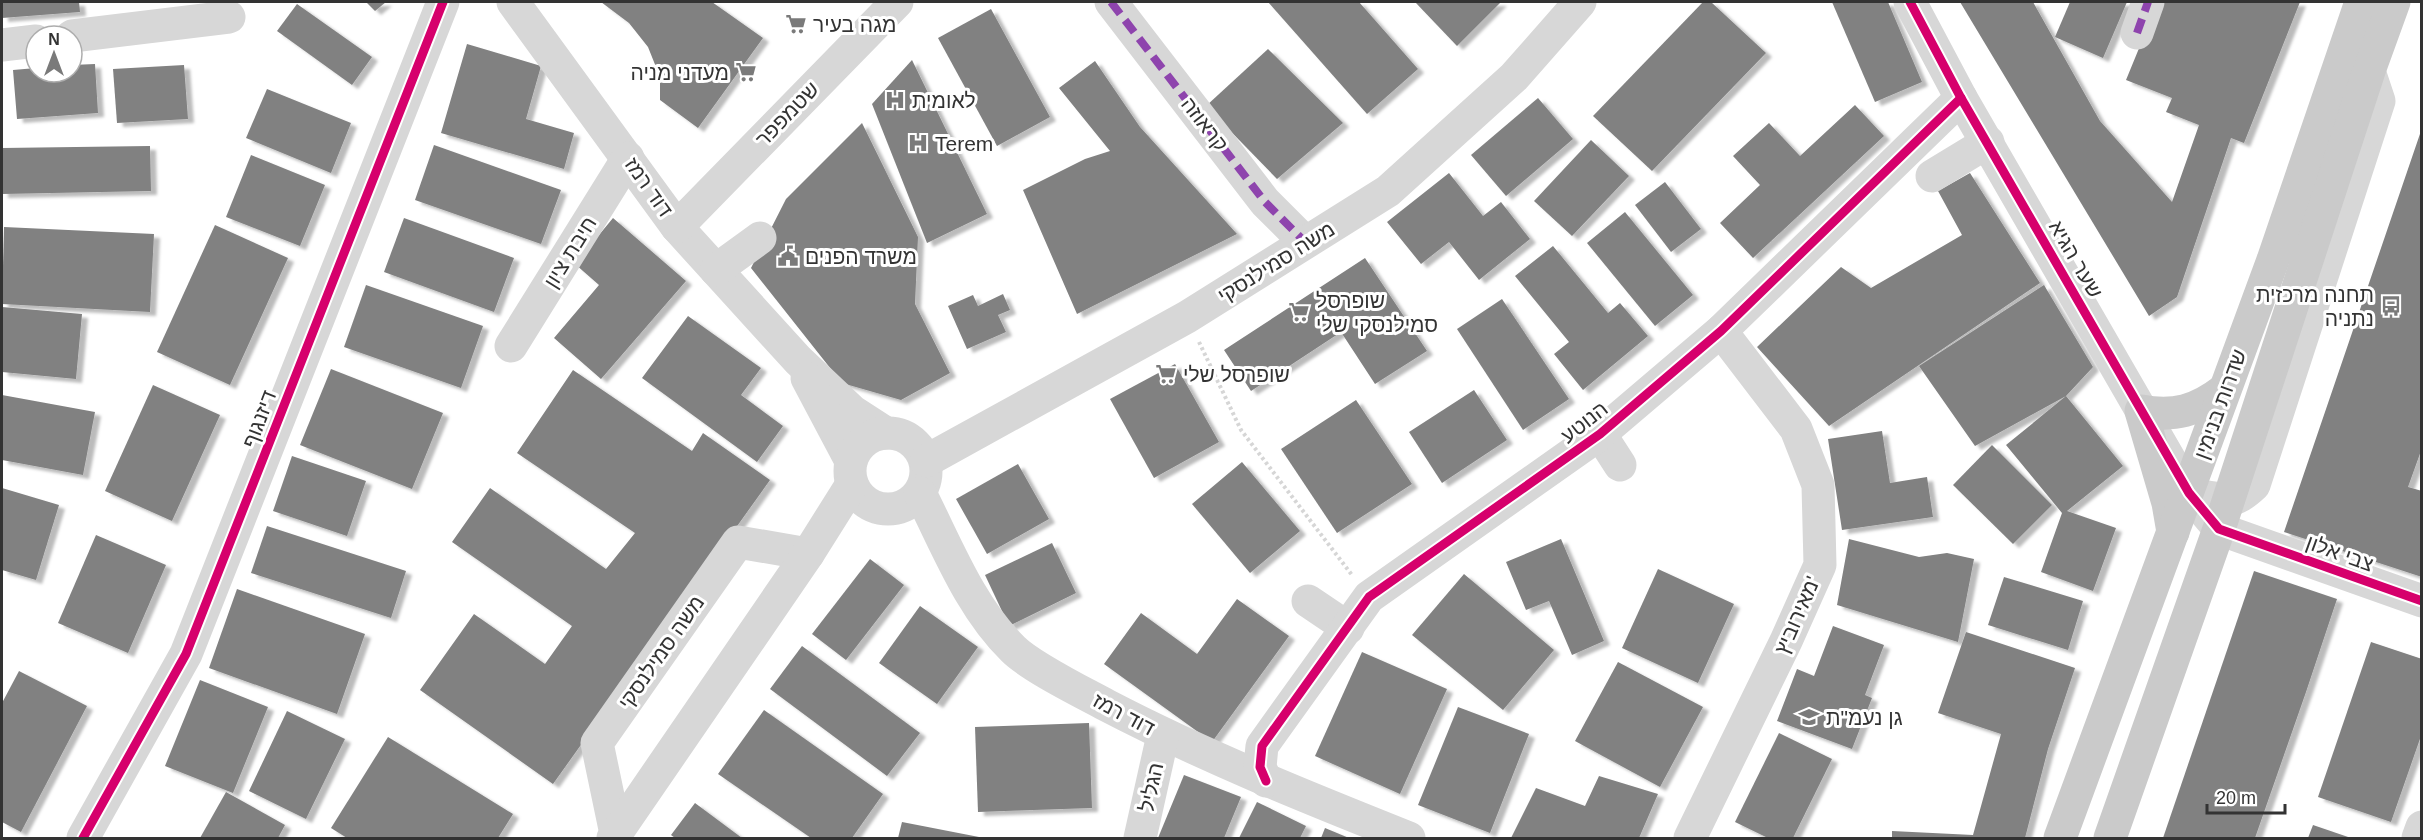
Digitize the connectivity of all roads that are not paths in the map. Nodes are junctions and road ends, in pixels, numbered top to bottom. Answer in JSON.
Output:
{"nodes":[{"id":1,"x":443,"y":2,"type":"edge"},
{"id":2,"x":513,"y":2,"type":"edge"},
{"id":3,"x":897,"y":2,"type":"edge"},
{"id":4,"x":1111,"y":2,"type":"edge"},
{"id":5,"x":1910,"y":2,"type":"edge"},
{"id":6,"x":2148,"y":2,"type":"edge"},
{"id":7,"x":2361,"y":2,"type":"edge"},
{"id":8,"x":2394,"y":2,"type":"edge"},
{"id":9,"x":1564,"y":7,"type":"edge"},
{"id":10,"x":229,"y":17,"type":"dead end"},
{"id":11,"x":2137,"y":33,"type":"dead end"},
{"id":12,"x":84,"y":35,"type":"edge"},
{"id":13,"x":24,"y":42,"type":"edge"},
{"id":14,"x":2,"y":45,"type":"edge"},
{"id":15,"x":1960,"y":98,"type":"junction"},
{"id":16,"x":1988,"y":142,"type":"junction"},
{"id":17,"x":628,"y":158,"type":"junction"},
{"id":18,"x":1932,"y":176,"type":"dead end"},
{"id":19,"x":677,"y":227,"type":"junction"},
{"id":20,"x":760,"y":238,"type":"dead end"},
{"id":21,"x":1305,"y":243,"type":"junction"},
{"id":22,"x":716,"y":270,"type":"junction"},
{"id":23,"x":1720,"y":331,"type":"junction"},
{"id":24,"x":511,"y":346,"type":"dead end"},
{"id":25,"x":798,"y":360,"type":"junction"},
{"id":26,"x":2224,"y":390,"type":"junction"},
{"id":27,"x":2141,"y":411,"type":"junction"},
{"id":28,"x":885,"y":433,"type":"junction"},
{"id":29,"x":1600,"y":434,"type":"junction"},
{"id":30,"x":926,"y":461,"type":"junction"},
{"id":31,"x":1620,"y":465,"type":"dead end"},
{"id":32,"x":852,"y":472,"type":"junction"},
{"id":33,"x":920,"y":493,"type":"junction"},
{"id":34,"x":2188,"y":493,"type":"junction"},
{"id":35,"x":2233,"y":517,"type":"junction"},
{"id":36,"x":2173,"y":532,"type":"junction"},
{"id":37,"x":808,"y":554,"type":"junction"},
{"id":38,"x":2421,"y":601,"type":"edge"},
{"id":39,"x":1308,"y":602,"type":"dead end"},
{"id":40,"x":1348,"y":628,"type":"junction"},
{"id":41,"x":1163,"y":735,"type":"junction"},
{"id":42,"x":1266,"y":781,"type":"junction"},
{"id":43,"x":2421,"y":827,"type":"edge"},
{"id":44,"x":614,"y":836,"type":"edge"},
{"id":45,"x":83,"y":838,"type":"edge"},
{"id":46,"x":1140,"y":838,"type":"edge"},
{"id":47,"x":1409,"y":838,"type":"edge"},
{"id":48,"x":1690,"y":838,"type":"edge"},
{"id":49,"x":2060,"y":838,"type":"edge"},
{"id":50,"x":2109,"y":838,"type":"edge"},
{"id":51,"x":2418,"y":838,"type":"edge"}],
"edges":[{"from":1,"to":45,"type":"street","name":"דיזנגוף"},
{"from":2,"to":17,"type":"street","name":"דוד רמז"},
{"from":3,"to":19,"type":"street","name":"שטמפפר"},
{"from":4,"to":21,"type":"street","name":"קראוזה"},
{"from":5,"to":15,"type":"street","name":"שער הגיא"},
{"from":6,"to":11,"type":"street"},
{"from":7,"to":26,"type":"main road","name":"שדרות בנימין"},
{"from":8,"to":35,"type":"main road","name":"שדרות בנימין"},
{"from":9,"to":21,"type":"street","name":"משה סמילנסקי"},
{"from":10,"to":12,"type":"street"},
{"from":13,"to":14,"type":"street"},
{"from":15,"to":16,"type":"street","name":"שער הגיא"},
{"from":15,"to":23,"type":"street","name":"הנוטע"},
{"from":16,"to":18,"type":"street"},
{"from":16,"to":27,"type":"street","name":"שער הגיא"},
{"from":17,"to":19,"type":"street","name":"דוד רמז"},
{"from":17,"to":24,"type":"street","name":"חיבת ציון"},
{"from":19,"to":22,"type":"street","name":"דוד רמז"},
{"from":20,"to":22,"type":"street"},
{"from":21,"to":30,"type":"street","name":"משה סמילנסקי"},
{"from":22,"to":25,"type":"street","name":"דוד רמז"},
{"from":23,"to":29,"type":"street","name":"הנוטע"},
{"from":23,"to":48,"type":"street","name":"מאירוביץ'"},
{"from":25,"to":28,"type":"street","name":"דוד רמז"},
{"from":25,"to":32,"type":"street","name":"דוד רמז"},
{"from":26,"to":27,"type":"main road"},
{"from":26,"to":34,"type":"main road","name":"שדרות בנימין"},
{"from":27,"to":34,"type":"street","name":"שער הגיא"},
{"from":27,"to":36,"type":"main road"},
{"from":28,"to":30,"type":"street"},
{"from":28,"to":32,"type":"street"},
{"from":29,"to":31,"type":"street"},
{"from":29,"to":40,"type":"street","name":"הנוטע"},
{"from":30,"to":33,"type":"street"},
{"from":32,"to":33,"type":"street"},
{"from":32,"to":37,"type":"street","name":"משה סמילנסקי"},
{"from":33,"to":41,"type":"street","name":"דוד רמז"},
{"from":34,"to":35,"type":"street","name":"שער הגיא"},
{"from":34,"to":36,"type":"main road","name":"שדרות בנימין"},
{"from":35,"to":38,"type":"street","name":"צבי אלון"},
{"from":35,"to":50,"type":"main road","name":"שדרות בנימין"},
{"from":36,"to":49,"type":"main road","name":"שדרות בנימין"},
{"from":37,"to":44,"type":"street","name":"משה סמילנסקי"},
{"from":37,"to":44,"type":"street","name":"משה סמילנסקי"},
{"from":39,"to":40,"type":"street"},
{"from":40,"to":42,"type":"street","name":"הנוטע"},
{"from":41,"to":42,"type":"street","name":"דוד רמז"},
{"from":41,"to":46,"type":"street","name":"הגליל"},
{"from":42,"to":47,"type":"street","name":"דוד רמז"},
{"from":43,"to":51,"type":"street"}]}
